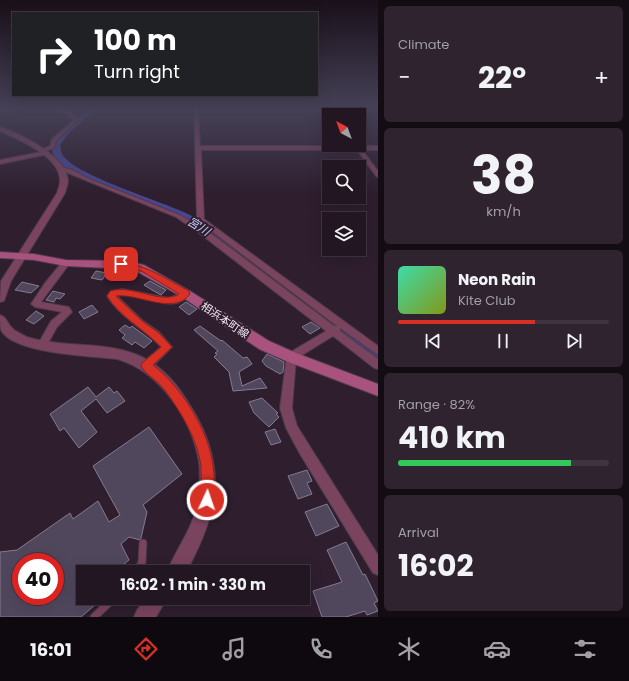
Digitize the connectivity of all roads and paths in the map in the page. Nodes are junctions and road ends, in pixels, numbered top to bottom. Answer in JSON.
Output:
{"nodes":[{"id":1,"x":17,"y":137,"type":"edge"},
{"id":2,"x":58,"y":137,"type":"edge"},
{"id":3,"x":197,"y":137,"type":"edge"},
{"id":4,"x":322,"y":146,"type":"edge"},
{"id":5,"x":366,"y":147,"type":"edge"},
{"id":6,"x":198,"y":148,"type":"junction"},
{"id":7,"x":378,"y":148,"type":"edge"},
{"id":8,"x":45,"y":152,"type":"junction"},
{"id":9,"x":361,"y":152,"type":"edge"},
{"id":10,"x":0,"y":162,"type":"edge"},
{"id":11,"x":61,"y":169,"type":"junction"},
{"id":12,"x":378,"y":175,"type":"edge"},
{"id":13,"x":0,"y":255,"type":"edge"},
{"id":14,"x":22,"y":256,"type":"junction"},
{"id":15,"x":66,"y":263,"type":"junction"},
{"id":16,"x":186,"y":294,"type":"junction"},
{"id":17,"x":0,"y":298,"type":"edge"},
{"id":18,"x":0,"y":319,"type":"edge"},
{"id":19,"x":337,"y":328,"type":"junction"},
{"id":20,"x":42,"y":346,"type":"junction"},
{"id":21,"x":378,"y":351,"type":"edge"},
{"id":22,"x":291,"y":357,"type":"junction"},
{"id":23,"x":378,"y":365,"type":"edge"},
{"id":24,"x":146,"y":366,"type":"junction"},
{"id":25,"x":378,"y":390,"type":"edge"},
{"id":26,"x":143,"y":543,"type":"dead end"},
{"id":27,"x":140,"y":565,"type":"edge"},
{"id":28,"x":180,"y":565,"type":"edge"},
{"id":29,"x":378,"y":568,"type":"edge"},
{"id":30,"x":107,"y":605,"type":"edge"},
{"id":31,"x":153,"y":605,"type":"edge"},
{"id":32,"x":94,"y":617,"type":"edge"},
{"id":33,"x":144,"y":617,"type":"edge"}],
"edges":[{"from":1,"to":8,"type":"street"},
{"from":2,"to":8,"type":"street"},
{"from":3,"to":6,"type":"street"},
{"from":4,"to":6,"type":"street"},
{"from":5,"to":7,"type":"street"},
{"from":6,"to":19,"type":"street"},
{"from":8,"to":10,"type":"street"},
{"from":8,"to":11,"type":"street"},
{"from":9,"to":12,"type":"street"},
{"from":11,"to":14,"type":"street"},
{"from":11,"to":19,"type":"street"},
{"from":13,"to":14,"type":"main road","name":"相浜本町線"},
{"from":14,"to":15,"type":"main road","name":"相浜本町線"},
{"from":14,"to":17,"type":"street"},
{"from":15,"to":16,"type":"main road","name":"相浜本町線"},
{"from":15,"to":20,"type":"street"},
{"from":16,"to":22,"type":"main road","name":"相浜本町線"},
{"from":16,"to":24,"type":"street"},
{"from":18,"to":20,"type":"street"},
{"from":19,"to":21,"type":"street"},
{"from":19,"to":22,"type":"street"},
{"from":19,"to":23,"type":"street"},
{"from":20,"to":24,"type":"street"},
{"from":22,"to":25,"type":"main road","name":"相浜本町線"},
{"from":22,"to":29,"type":"street"},
{"from":24,"to":28,"type":"street"},
{"from":26,"to":27,"type":"lane"},
{"from":30,"to":32,"type":"lane"},
{"from":31,"to":33,"type":"street"}]}
